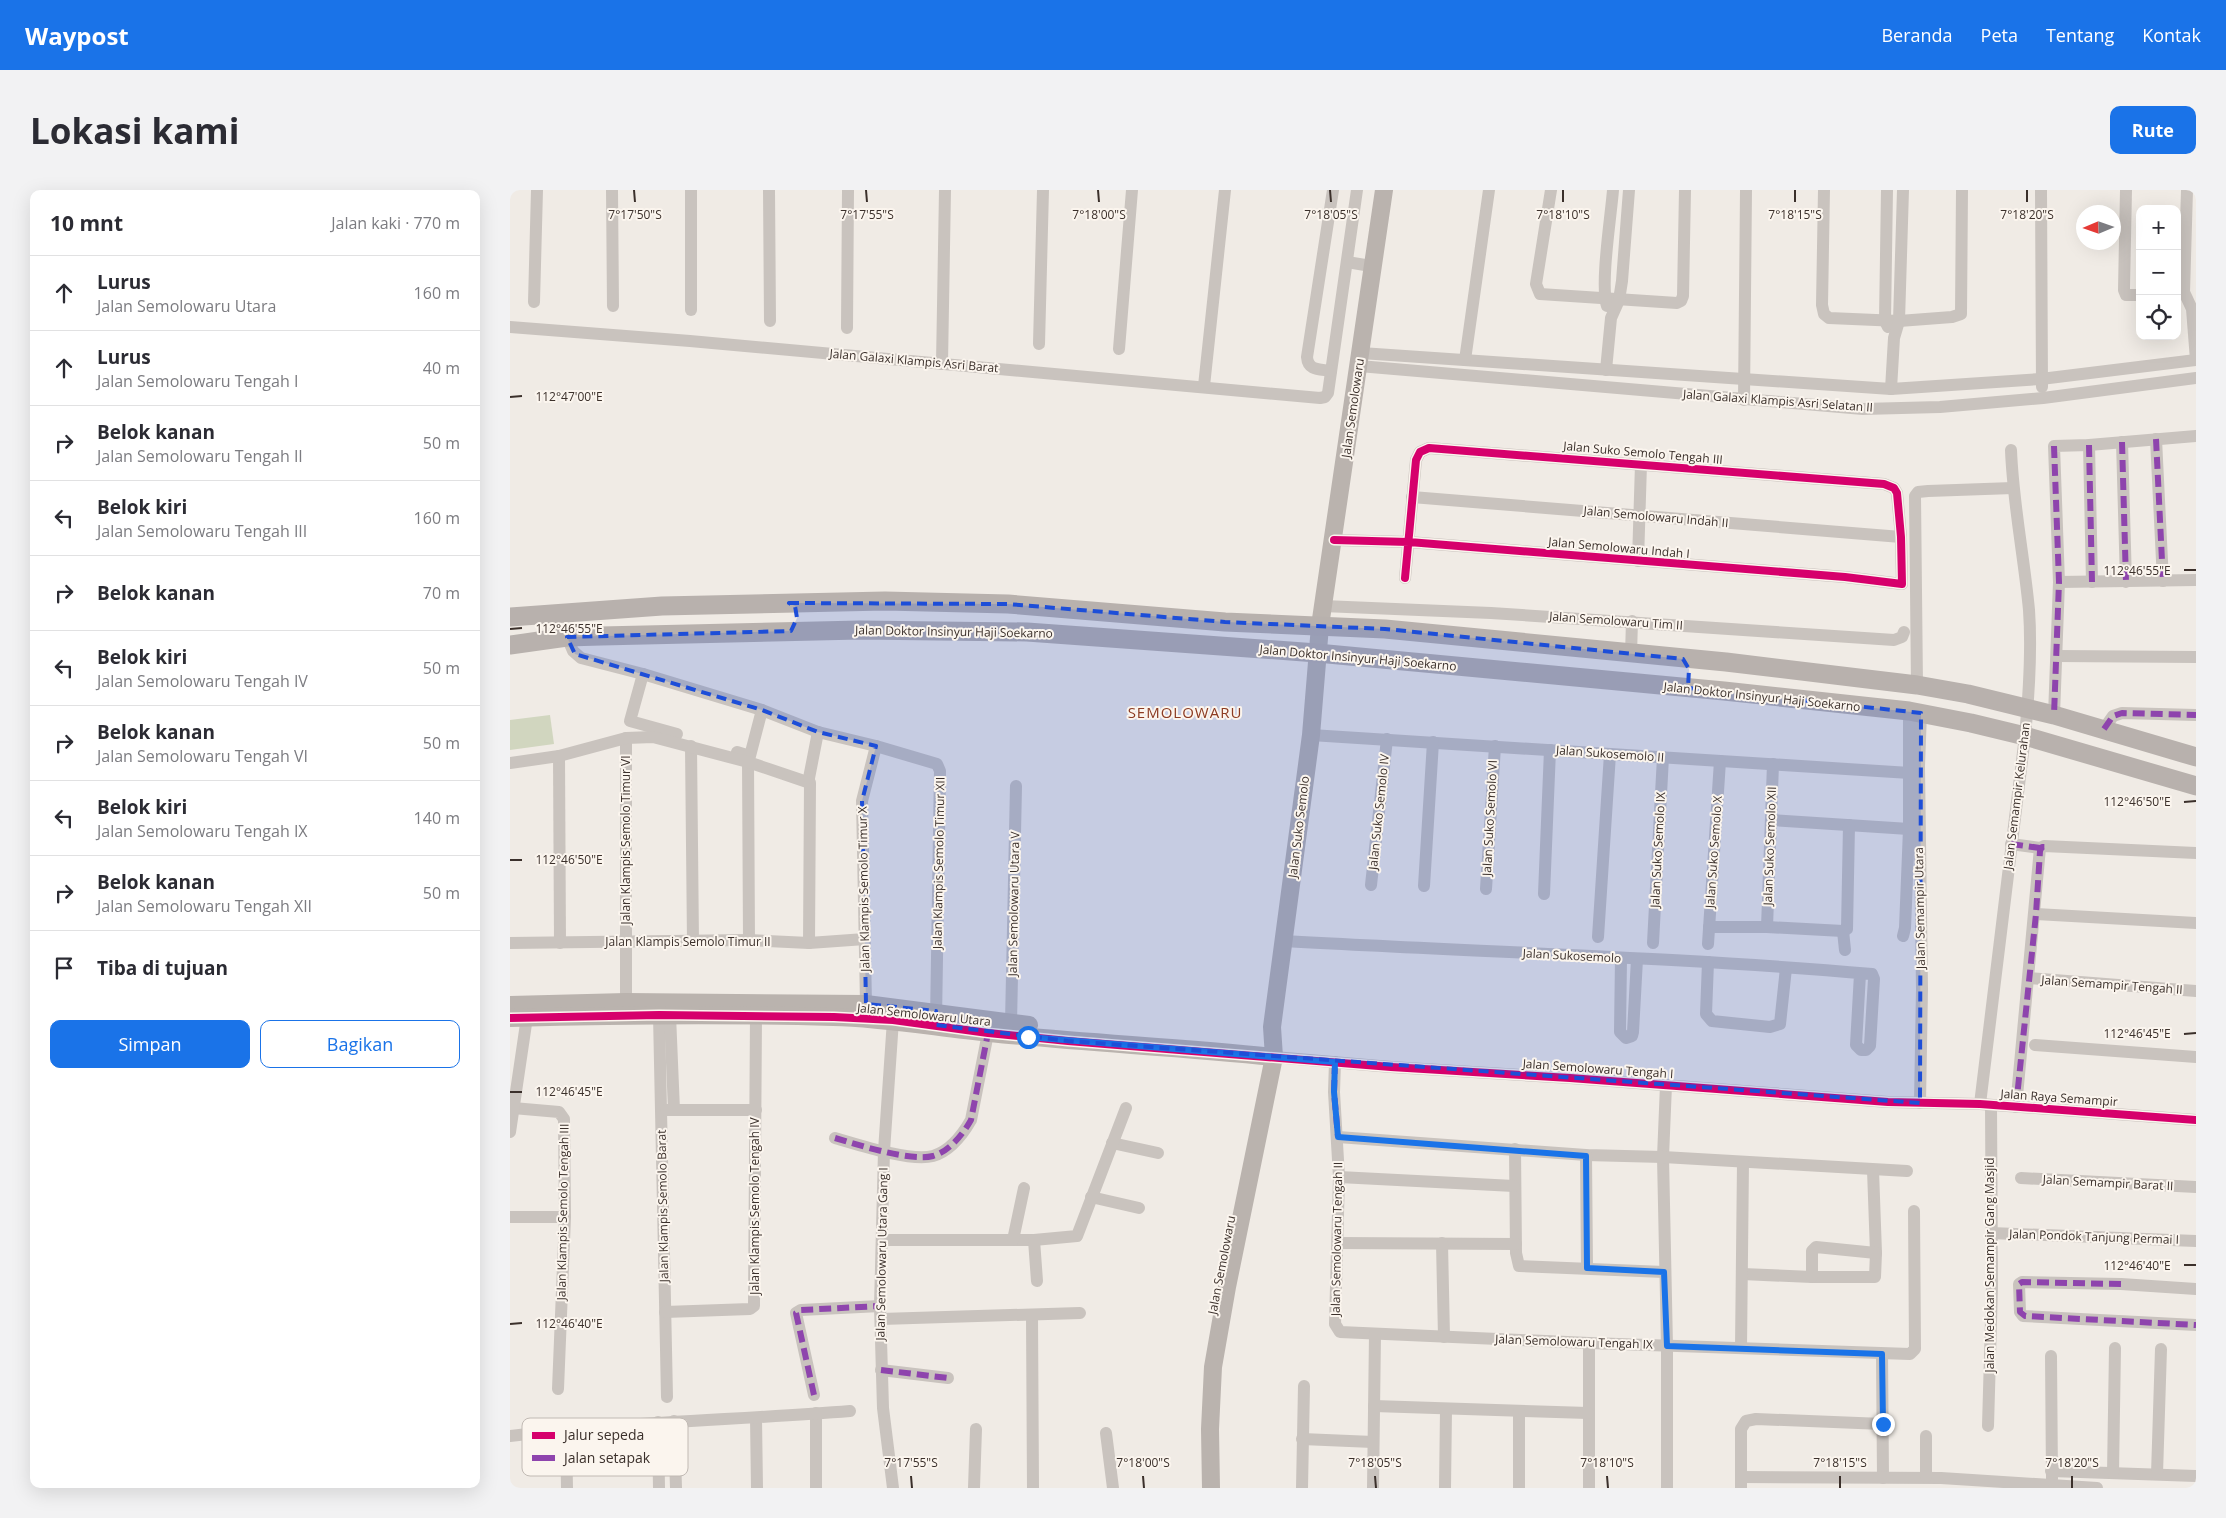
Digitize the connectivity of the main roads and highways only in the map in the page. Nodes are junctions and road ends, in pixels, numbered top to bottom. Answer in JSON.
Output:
{"nodes":[{"id":1,"x":789,"y":603,"type":"junction"},
{"id":2,"x":831,"y":603,"type":"junction"},
{"id":3,"x":510,"y":616,"type":"edge"},
{"id":4,"x":832,"y":630,"type":"junction"},
{"id":5,"x":791,"y":631,"type":"junction"},
{"id":6,"x":510,"y":645,"type":"edge"},
{"id":7,"x":1683,"y":659,"type":"junction"},
{"id":8,"x":1726,"y":662,"type":"junction"},
{"id":9,"x":1683,"y":688,"type":"junction"},
{"id":10,"x":1724,"y":691,"type":"junction"},
{"id":11,"x":2196,"y":756,"type":"edge"},
{"id":12,"x":2196,"y":786,"type":"edge"}],
"edges":[{"from":1,"to":2,"type":"main road","name":"Jalan Doktor Insinyur Haji Soekarno"},
{"from":1,"to":3,"type":"main road","name":"Jalan Doktor Insinyur Haji Soekarno"},
{"from":1,"to":5,"type":"main road"},
{"from":2,"to":4,"type":"main road"},
{"from":2,"to":7,"type":"main road","name":"Jalan Doktor Insinyur Haji Soekarno"},
{"from":4,"to":5,"type":"main road","name":"Jalan Doktor Insinyur Haji Soekarno"},
{"from":4,"to":9,"type":"main road","name":"Jalan Doktor Insinyur Haji Soekarno"},
{"from":5,"to":6,"type":"main road","name":"Jalan Doktor Insinyur Haji Soekarno"},
{"from":7,"to":8,"type":"main road","name":"Jalan Doktor Insinyur Haji Soekarno"},
{"from":7,"to":9,"type":"main road"},
{"from":8,"to":10,"type":"main road"},
{"from":8,"to":11,"type":"main road","name":"Jalan Doktor Insinyur Haji Soekarno"},
{"from":9,"to":10,"type":"main road","name":"Jalan Doktor Insinyur Haji Soekarno"},
{"from":10,"to":12,"type":"main road","name":"Jalan Doktor Insinyur Haji Soekarno"}]}
